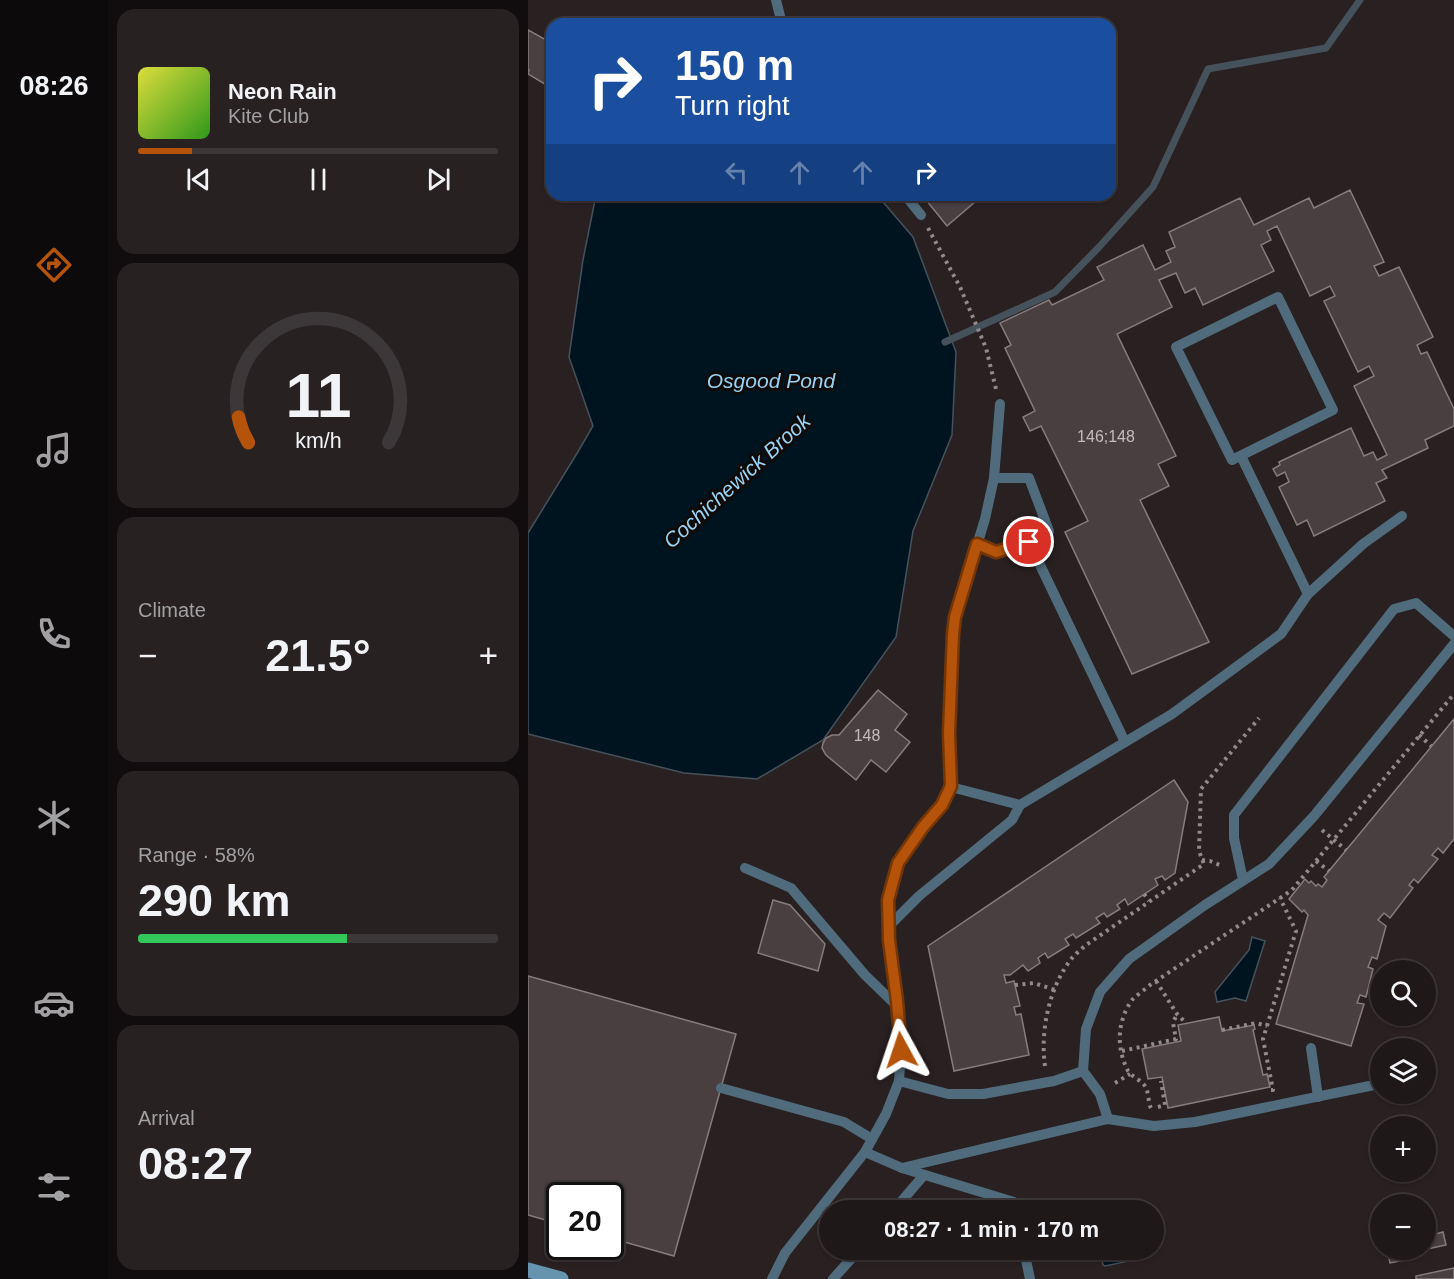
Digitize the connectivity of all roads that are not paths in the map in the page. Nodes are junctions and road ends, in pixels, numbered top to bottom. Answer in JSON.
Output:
{"nodes":[{"id":1,"x":776,"y":0,"type":"edge"},
{"id":2,"x":781,"y":18,"type":"edge"},
{"id":3,"x":910,"y":201,"type":"edge"},
{"id":4,"x":921,"y":215,"type":"road end"},
{"id":5,"x":1000,"y":404,"type":"road end"},
{"id":6,"x":1241,"y":456,"type":"junction"},
{"id":7,"x":994,"y":478,"type":"junction"},
{"id":8,"x":1402,"y":516,"type":"dead end"},
{"id":9,"x":1029,"y":542,"type":"junction"},
{"id":10,"x":977,"y":544,"type":"junction"},
{"id":11,"x":1308,"y":594,"type":"junction"},
{"id":12,"x":1454,"y":636,"type":"edge"},
{"id":13,"x":1454,"y":644,"type":"edge"},
{"id":14,"x":1125,"y":742,"type":"junction"},
{"id":15,"x":951,"y":786,"type":"junction"},
{"id":16,"x":1020,"y":805,"type":"junction"},
{"id":17,"x":745,"y":868,"type":"dead end"},
{"id":18,"x":1243,"y":880,"type":"junction"},
{"id":19,"x":888,"y":927,"type":"junction"},
{"id":20,"x":897,"y":1005,"type":"junction"},
{"id":21,"x":1311,"y":1048,"type":"dead end"},
{"id":22,"x":1083,"y":1071,"type":"junction"},
{"id":23,"x":899,"y":1081,"type":"junction"},
{"id":24,"x":1370,"y":1086,"type":"edge"},
{"id":25,"x":721,"y":1088,"type":"dead end"},
{"id":26,"x":1318,"y":1097,"type":"junction"},
{"id":27,"x":1108,"y":1119,"type":"junction"},
{"id":28,"x":872,"y":1139,"type":"junction"},
{"id":29,"x":865,"y":1152,"type":"junction"},
{"id":30,"x":902,"y":1168,"type":"junction"},
{"id":31,"x":924,"y":1175,"type":"junction"},
{"id":32,"x":903,"y":1200,"type":"edge"},
{"id":33,"x":1007,"y":1200,"type":"edge"},
{"id":34,"x":851,"y":1260,"type":"edge"},
{"id":35,"x":1026,"y":1260,"type":"edge"},
{"id":36,"x":528,"y":1270,"type":"edge"},
{"id":37,"x":561,"y":1279,"type":"edge"},
{"id":38,"x":772,"y":1279,"type":"edge"},
{"id":39,"x":833,"y":1279,"type":"edge"},
{"id":40,"x":1030,"y":1279,"type":"edge"}],
"edges":[{"from":1,"to":2,"type":"lane"},
{"from":3,"to":4,"type":"lane"},
{"from":5,"to":7,"type":"lane"},
{"from":6,"to":6,"type":"lane"},
{"from":6,"to":11,"type":"lane"},
{"from":7,"to":9,"type":"lane"},
{"from":7,"to":10,"type":"lane"},
{"from":8,"to":11,"type":"lane"},
{"from":9,"to":10,"type":"lane"},
{"from":9,"to":14,"type":"lane"},
{"from":10,"to":15,"type":"lane"},
{"from":11,"to":14,"type":"lane"},
{"from":12,"to":18,"type":"lane"},
{"from":13,"to":18,"type":"lane"},
{"from":14,"to":16,"type":"lane"},
{"from":15,"to":16,"type":"lane"},
{"from":15,"to":19,"type":"lane"},
{"from":16,"to":19,"type":"lane"},
{"from":17,"to":20,"type":"lane"},
{"from":18,"to":22,"type":"lane"},
{"from":19,"to":20,"type":"lane"},
{"from":20,"to":23,"type":"lane"},
{"from":21,"to":26,"type":"lane"},
{"from":22,"to":23,"type":"lane"},
{"from":22,"to":27,"type":"lane"},
{"from":23,"to":28,"type":"lane"},
{"from":24,"to":26,"type":"lane"},
{"from":25,"to":28,"type":"lane"},
{"from":26,"to":27,"type":"lane"},
{"from":27,"to":30,"type":"lane"},
{"from":28,"to":29,"type":"lane"},
{"from":29,"to":30,"type":"lane"},
{"from":29,"to":38,"type":"lane"},
{"from":30,"to":31,"type":"lane"},
{"from":31,"to":32,"type":"lane"},
{"from":31,"to":33,"type":"lane"},
{"from":34,"to":39,"type":"lane"},
{"from":35,"to":40,"type":"lane"},
{"from":36,"to":37,"type":"street"}]}
